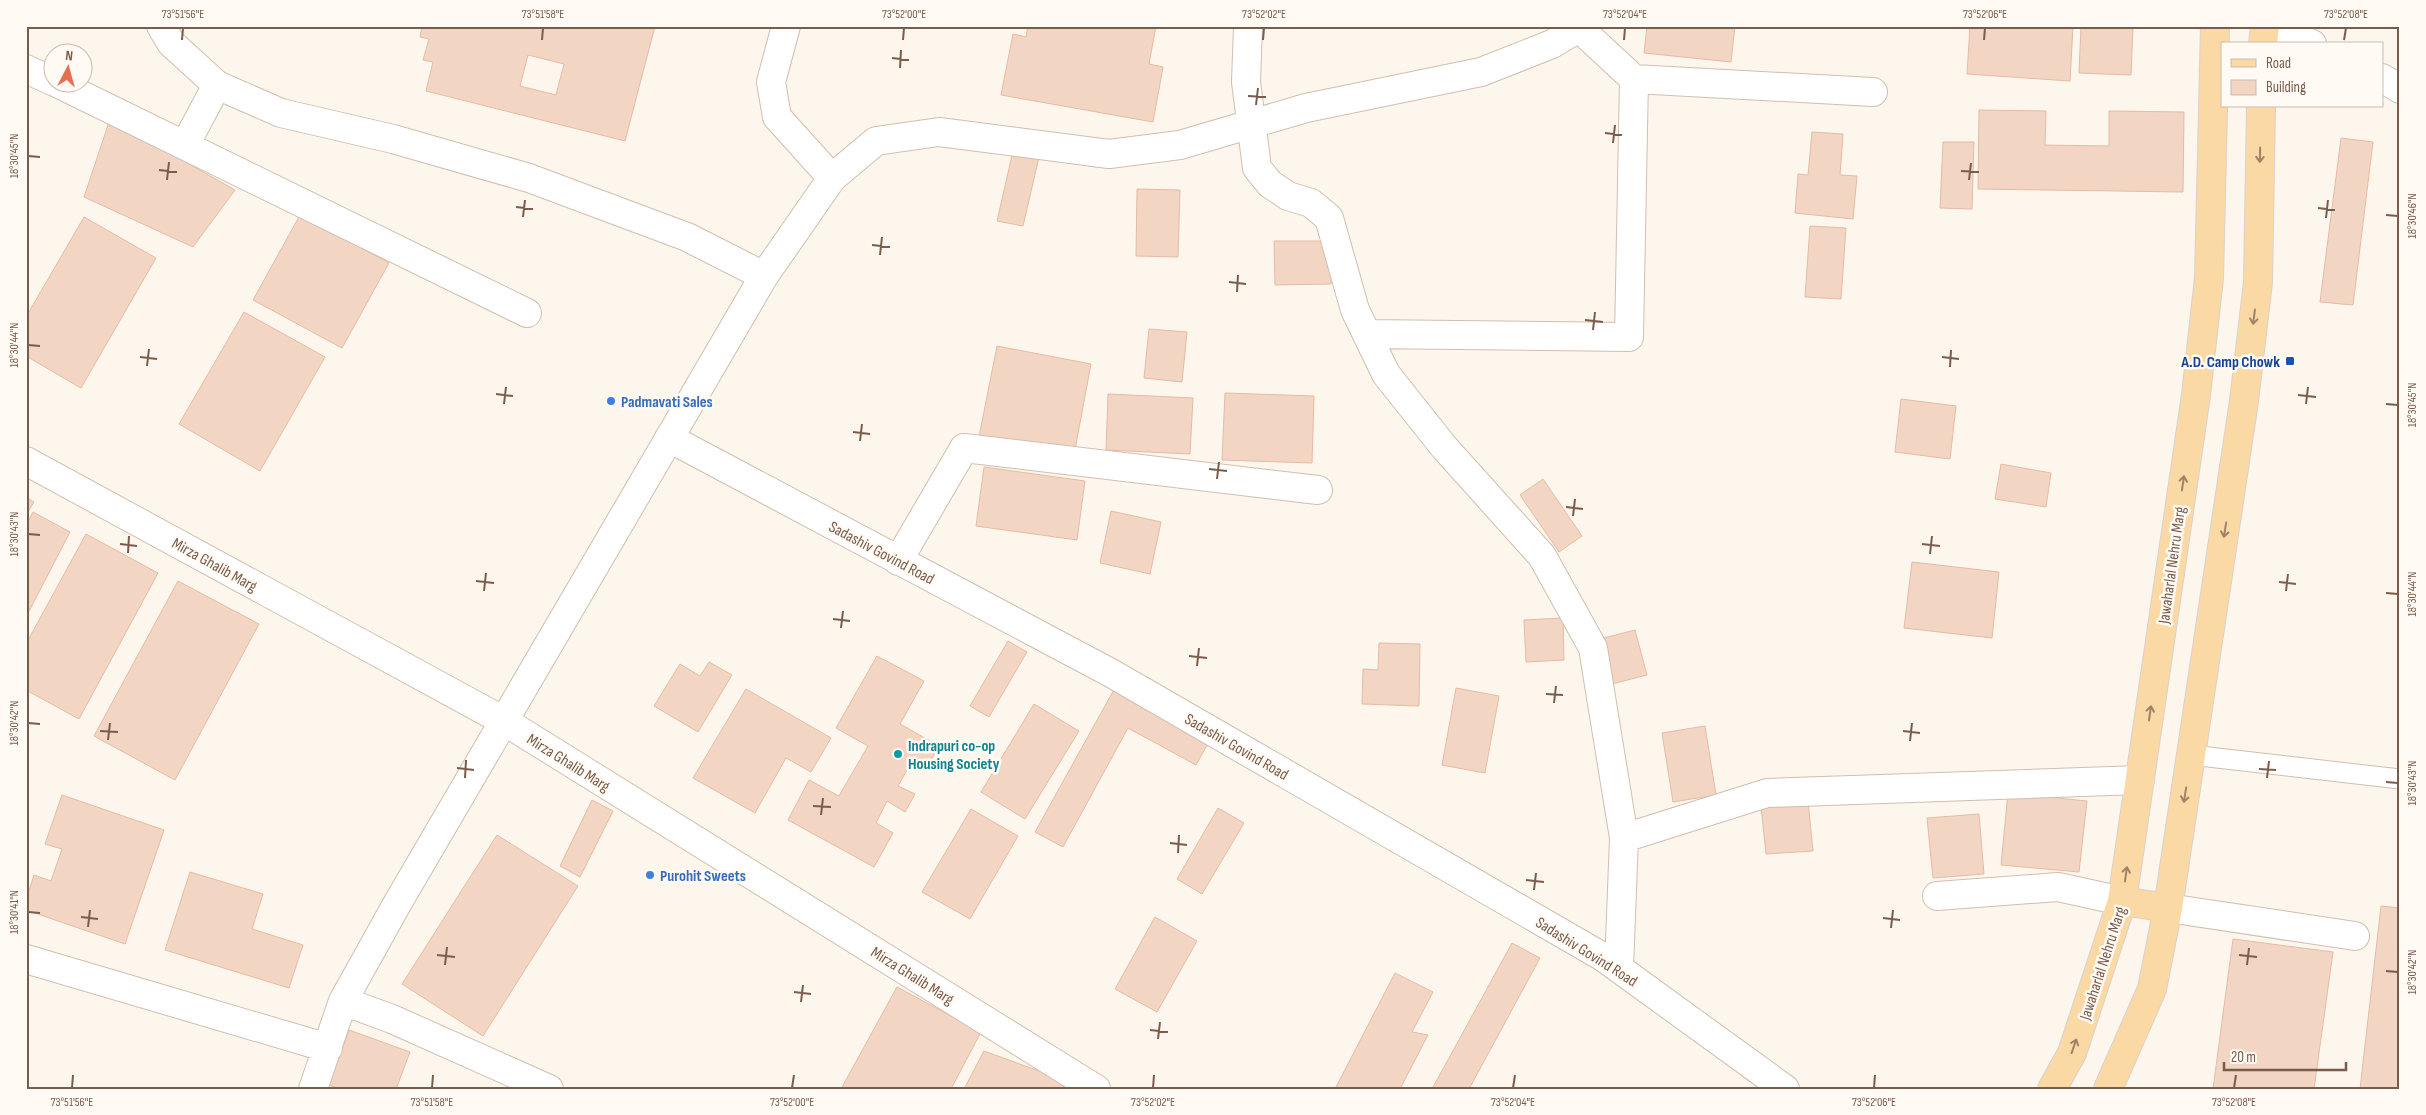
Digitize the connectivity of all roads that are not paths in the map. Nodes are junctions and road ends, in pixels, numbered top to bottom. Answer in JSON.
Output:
{"nodes":[{"id":1,"x":161,"y":26,"type":"edge"},
{"id":2,"x":786,"y":26,"type":"edge"},
{"id":3,"x":1248,"y":26,"type":"edge"},
{"id":4,"x":2215,"y":26,"type":"edge"},
{"id":5,"x":2265,"y":26,"type":"edge"},
{"id":6,"x":2276,"y":26,"type":"edge"},
{"id":7,"x":1580,"y":27,"type":"edge"},
{"id":8,"x":2263,"y":42,"type":"edge"},
{"id":9,"x":2308,"y":42,"type":"edge"},
{"id":10,"x":26,"y":69,"type":"edge"},
{"id":11,"x":42,"y":76,"type":"edge"},
{"id":12,"x":1634,"y":79,"type":"junction"},
{"id":13,"x":2384,"y":79,"type":"edge"},
{"id":14,"x":217,"y":85,"type":"junction"},
{"id":15,"x":2400,"y":89,"type":"edge"},
{"id":16,"x":75,"y":92,"type":"edge"},
{"id":17,"x":1873,"y":92,"type":"dead end"},
{"id":18,"x":2261,"y":108,"type":"edge"},
{"id":19,"x":1252,"y":124,"type":"junction"},
{"id":20,"x":184,"y":145,"type":"junction"},
{"id":21,"x":832,"y":178,"type":"junction"},
{"id":22,"x":764,"y":276,"type":"junction"},
{"id":23,"x":527,"y":313,"type":"dead end"},
{"id":24,"x":1367,"y":334,"type":"junction"},
{"id":25,"x":669,"y":438,"type":"junction"},
{"id":26,"x":26,"y":462,"type":"edge"},
{"id":27,"x":1318,"y":490,"type":"dead end"},
{"id":28,"x":898,"y":560,"type":"junction"},
{"id":29,"x":504,"y":721,"type":"junction"},
{"id":30,"x":2191,"y":755,"type":"junction"},
{"id":31,"x":2400,"y":779,"type":"edge"},
{"id":32,"x":2140,"y":780,"type":"junction"},
{"id":33,"x":1624,"y":838,"type":"junction"},
{"id":34,"x":1937,"y":896,"type":"dead end"},
{"id":35,"x":2122,"y":901,"type":"junction"},
{"id":36,"x":2168,"y":908,"type":"junction"},
{"id":37,"x":2356,"y":936,"type":"dead end"},
{"id":38,"x":26,"y":959,"type":"edge"},
{"id":39,"x":1619,"y":968,"type":"junction"},
{"id":40,"x":343,"y":1001,"type":"junction"},
{"id":41,"x":328,"y":1048,"type":"junction"},
{"id":42,"x":314,"y":1089,"type":"edge"},
{"id":43,"x":549,"y":1089,"type":"edge"},
{"id":44,"x":1096,"y":1089,"type":"edge"},
{"id":45,"x":1784,"y":1089,"type":"edge"},
{"id":46,"x":2052,"y":1089,"type":"edge"},
{"id":47,"x":2108,"y":1089,"type":"edge"}],
"edges":[{"from":1,"to":14,"type":"street"},
{"from":2,"to":21,"type":"street"},
{"from":3,"to":19,"type":"street"},
{"from":32,"to":4,"type":"main road","name":"Jawaharlal Nehru Marg","one_way":true},
{"from":5,"to":8,"type":"main road"},
{"from":6,"to":9,"type":"street"},
{"from":7,"to":12,"type":"street"},
{"from":7,"to":19,"type":"street"},
{"from":10,"to":11,"type":"street"},
{"from":12,"to":17,"type":"street"},
{"from":12,"to":24,"type":"street"},
{"from":13,"to":15,"type":"street"},
{"from":14,"to":20,"type":"street"},
{"from":14,"to":22,"type":"street"},
{"from":16,"to":20,"type":"street"},
{"from":18,"to":30,"type":"main road","one_way":true},
{"from":19,"to":21,"type":"street"},
{"from":19,"to":24,"type":"street"},
{"from":20,"to":23,"type":"street"},
{"from":21,"to":22,"type":"street"},
{"from":22,"to":25,"type":"street"},
{"from":24,"to":33,"type":"street"},
{"from":25,"to":28,"type":"street","name":"Sadashiv Govind Road"},
{"from":25,"to":29,"type":"street"},
{"from":26,"to":29,"type":"street","name":"Mirza Ghalib Marg"},
{"from":27,"to":28,"type":"street"},
{"from":28,"to":39,"type":"street","name":"Sadashiv Govind Road"},
{"from":29,"to":40,"type":"street"},
{"from":29,"to":44,"type":"street","name":"Mirza Ghalib Marg"},
{"from":30,"to":31,"type":"lane"},
{"from":30,"to":36,"type":"main road","one_way":true},
{"from":32,"to":33,"type":"street"},
{"from":35,"to":32,"type":"main road","name":"Jawaharlal Nehru Marg","one_way":true},
{"from":33,"to":39,"type":"street"},
{"from":34,"to":35,"type":"street"},
{"from":35,"to":36,"type":"main road"},
{"from":46,"to":35,"type":"main road","name":"Jawaharlal Nehru Marg","one_way":true},
{"from":36,"to":37,"type":"street"},
{"from":36,"to":47,"type":"main road"},
{"from":38,"to":41,"type":"street"},
{"from":39,"to":45,"type":"street","name":"Sadashiv Govind Road"},
{"from":40,"to":41,"type":"street"},
{"from":40,"to":43,"type":"street"},
{"from":41,"to":42,"type":"street"}]}
